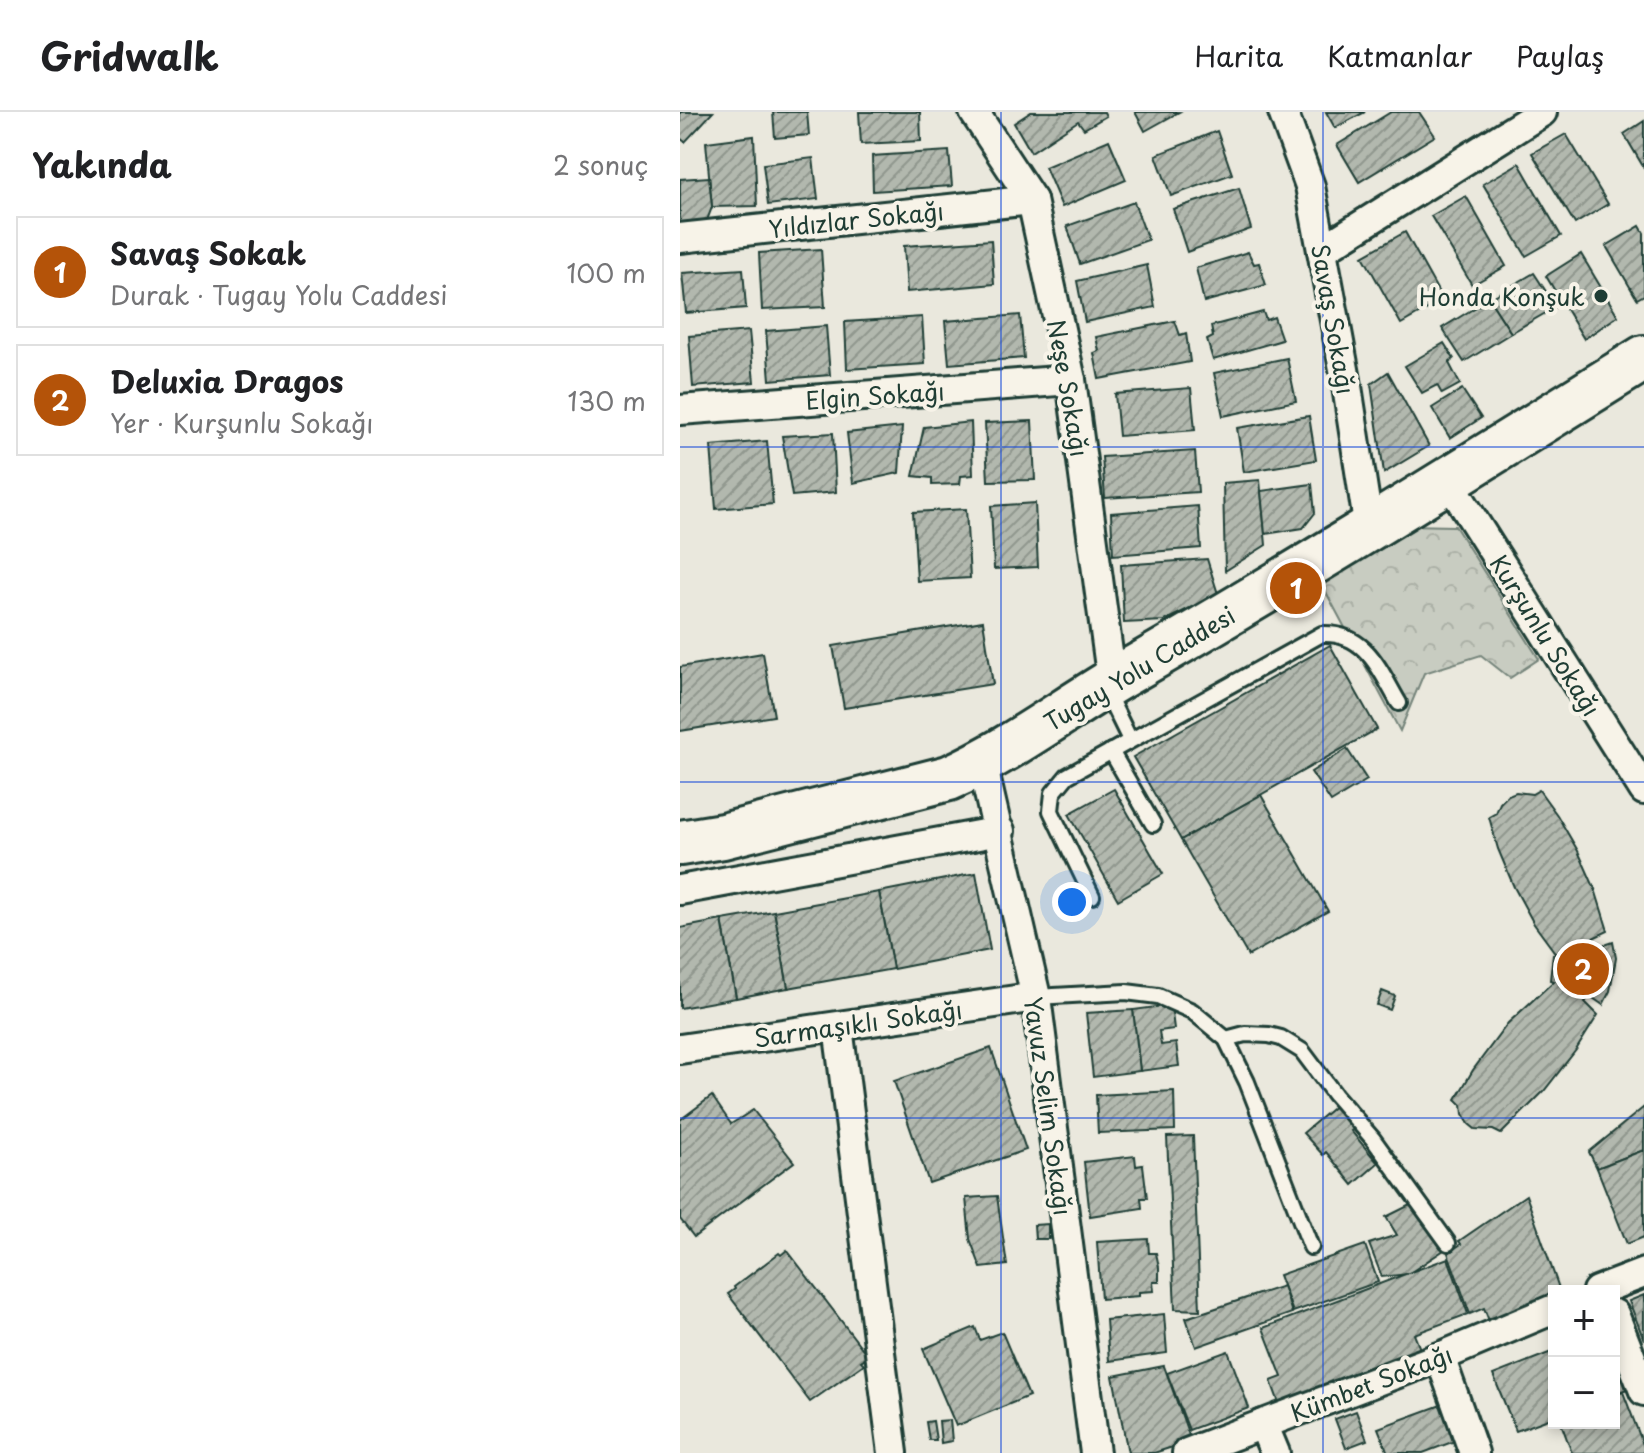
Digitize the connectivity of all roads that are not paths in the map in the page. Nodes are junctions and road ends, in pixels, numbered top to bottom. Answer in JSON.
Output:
{"nodes":[{"id":1,"x":974,"y":112,"type":"edge"},
{"id":2,"x":1283,"y":112,"type":"edge"},
{"id":3,"x":1542,"y":112,"type":"edge"},
{"id":4,"x":1032,"y":200,"type":"junction"},
{"id":5,"x":680,"y":238,"type":"edge"},
{"id":6,"x":1322,"y":250,"type":"junction"},
{"id":7,"x":1644,"y":358,"type":"edge"},
{"id":8,"x":1071,"y":380,"type":"junction"},
{"id":9,"x":680,"y":410,"type":"edge"},
{"id":10,"x":1448,"y":480,"type":"junction"},
{"id":11,"x":1369,"y":529,"type":"junction"},
{"id":12,"x":1108,"y":684,"type":"junction"},
{"id":13,"x":1399,"y":703,"type":"dead end"},
{"id":14,"x":1130,"y":740,"type":"junction"},
{"id":15,"x":1111,"y":751,"type":"junction"},
{"id":16,"x":982,"y":763,"type":"junction"},
{"id":17,"x":1644,"y":790,"type":"edge"},
{"id":18,"x":1153,"y":824,"type":"dead end"},
{"id":19,"x":1000,"y":831,"type":"junction"},
{"id":20,"x":680,"y":843,"type":"edge"},
{"id":21,"x":680,"y":890,"type":"edge"},
{"id":22,"x":1092,"y":896,"type":"dead end"},
{"id":23,"x":1036,"y":997,"type":"junction"},
{"id":24,"x":838,"y":1027,"type":"junction"},
{"id":25,"x":1226,"y":1039,"type":"junction"},
{"id":26,"x":680,"y":1049,"type":"edge"},
{"id":27,"x":1448,"y":1243,"type":"dead end"},
{"id":28,"x":1311,"y":1247,"type":"dead end"},
{"id":29,"x":1644,"y":1273,"type":"edge"},
{"id":30,"x":1620,"y":1287,"type":"edge"},
{"id":31,"x":1548,"y":1312,"type":"edge"},
{"id":32,"x":1620,"y":1333,"type":"edge"},
{"id":33,"x":1440,"y":1357,"type":"junction"},
{"id":34,"x":1644,"y":1391,"type":"edge"},
{"id":35,"x":1263,"y":1424,"type":"junction"},
{"id":36,"x":893,"y":1453,"type":"edge"},
{"id":37,"x":1095,"y":1453,"type":"edge"},
{"id":38,"x":1187,"y":1453,"type":"edge"},
{"id":39,"x":1275,"y":1453,"type":"edge"},
{"id":40,"x":1474,"y":1453,"type":"edge"}],
"edges":[{"from":1,"to":4,"type":"street","name":"Neşe Sokağı"},
{"from":2,"to":6,"type":"street","name":"Savaş Sokağı"},
{"from":3,"to":6,"type":"street"},
{"from":4,"to":5,"type":"street","name":"Yıldızlar Sokağı"},
{"from":4,"to":8,"type":"street","name":"Neşe Sokağı"},
{"from":6,"to":11,"type":"street","name":"Savaş Sokağı"},
{"from":7,"to":10,"type":"main road","name":"Tugay Yolu Caddesi"},
{"from":8,"to":9,"type":"street","name":"Elgin Sokağı"},
{"from":8,"to":12,"type":"street","name":"Neşe Sokağı"},
{"from":10,"to":11,"type":"main road","name":"Tugay Yolu Caddesi"},
{"from":10,"to":17,"type":"street","name":"Kurşunlu Sokağı"},
{"from":11,"to":12,"type":"main road","name":"Tugay Yolu Caddesi"},
{"from":12,"to":14,"type":"lane"},
{"from":12,"to":16,"type":"main road","name":"Tugay Yolu Caddesi"},
{"from":13,"to":14,"type":"lane"},
{"from":14,"to":15,"type":"lane"},
{"from":15,"to":18,"type":"lane"},
{"from":15,"to":22,"type":"lane"},
{"from":16,"to":19,"type":"street","name":"Yavuz Selim Sokağı"},
{"from":16,"to":20,"type":"main road","name":"Tugay Yolu Caddesi"},
{"from":19,"to":21,"type":"street"},
{"from":19,"to":23,"type":"street","name":"Yavuz Selim Sokağı"},
{"from":23,"to":24,"type":"street","name":"Sarmaşıklı Sokağı"},
{"from":23,"to":25,"type":"lane"},
{"from":23,"to":37,"type":"street","name":"Yavuz Selim Sokağı"},
{"from":24,"to":26,"type":"street","name":"Sarmaşıklı Sokağı"},
{"from":24,"to":36,"type":"street"},
{"from":25,"to":27,"type":"lane"},
{"from":25,"to":28,"type":"lane"},
{"from":29,"to":30,"type":"street"},
{"from":31,"to":33,"type":"street","name":"Kümbet Sokağı"},
{"from":32,"to":34,"type":"street"},
{"from":33,"to":35,"type":"street","name":"Kümbet Sokağı"},
{"from":33,"to":40,"type":"street"},
{"from":35,"to":38,"type":"street","name":"Kümbet Sokağı"},
{"from":35,"to":39,"type":"street"}]}
